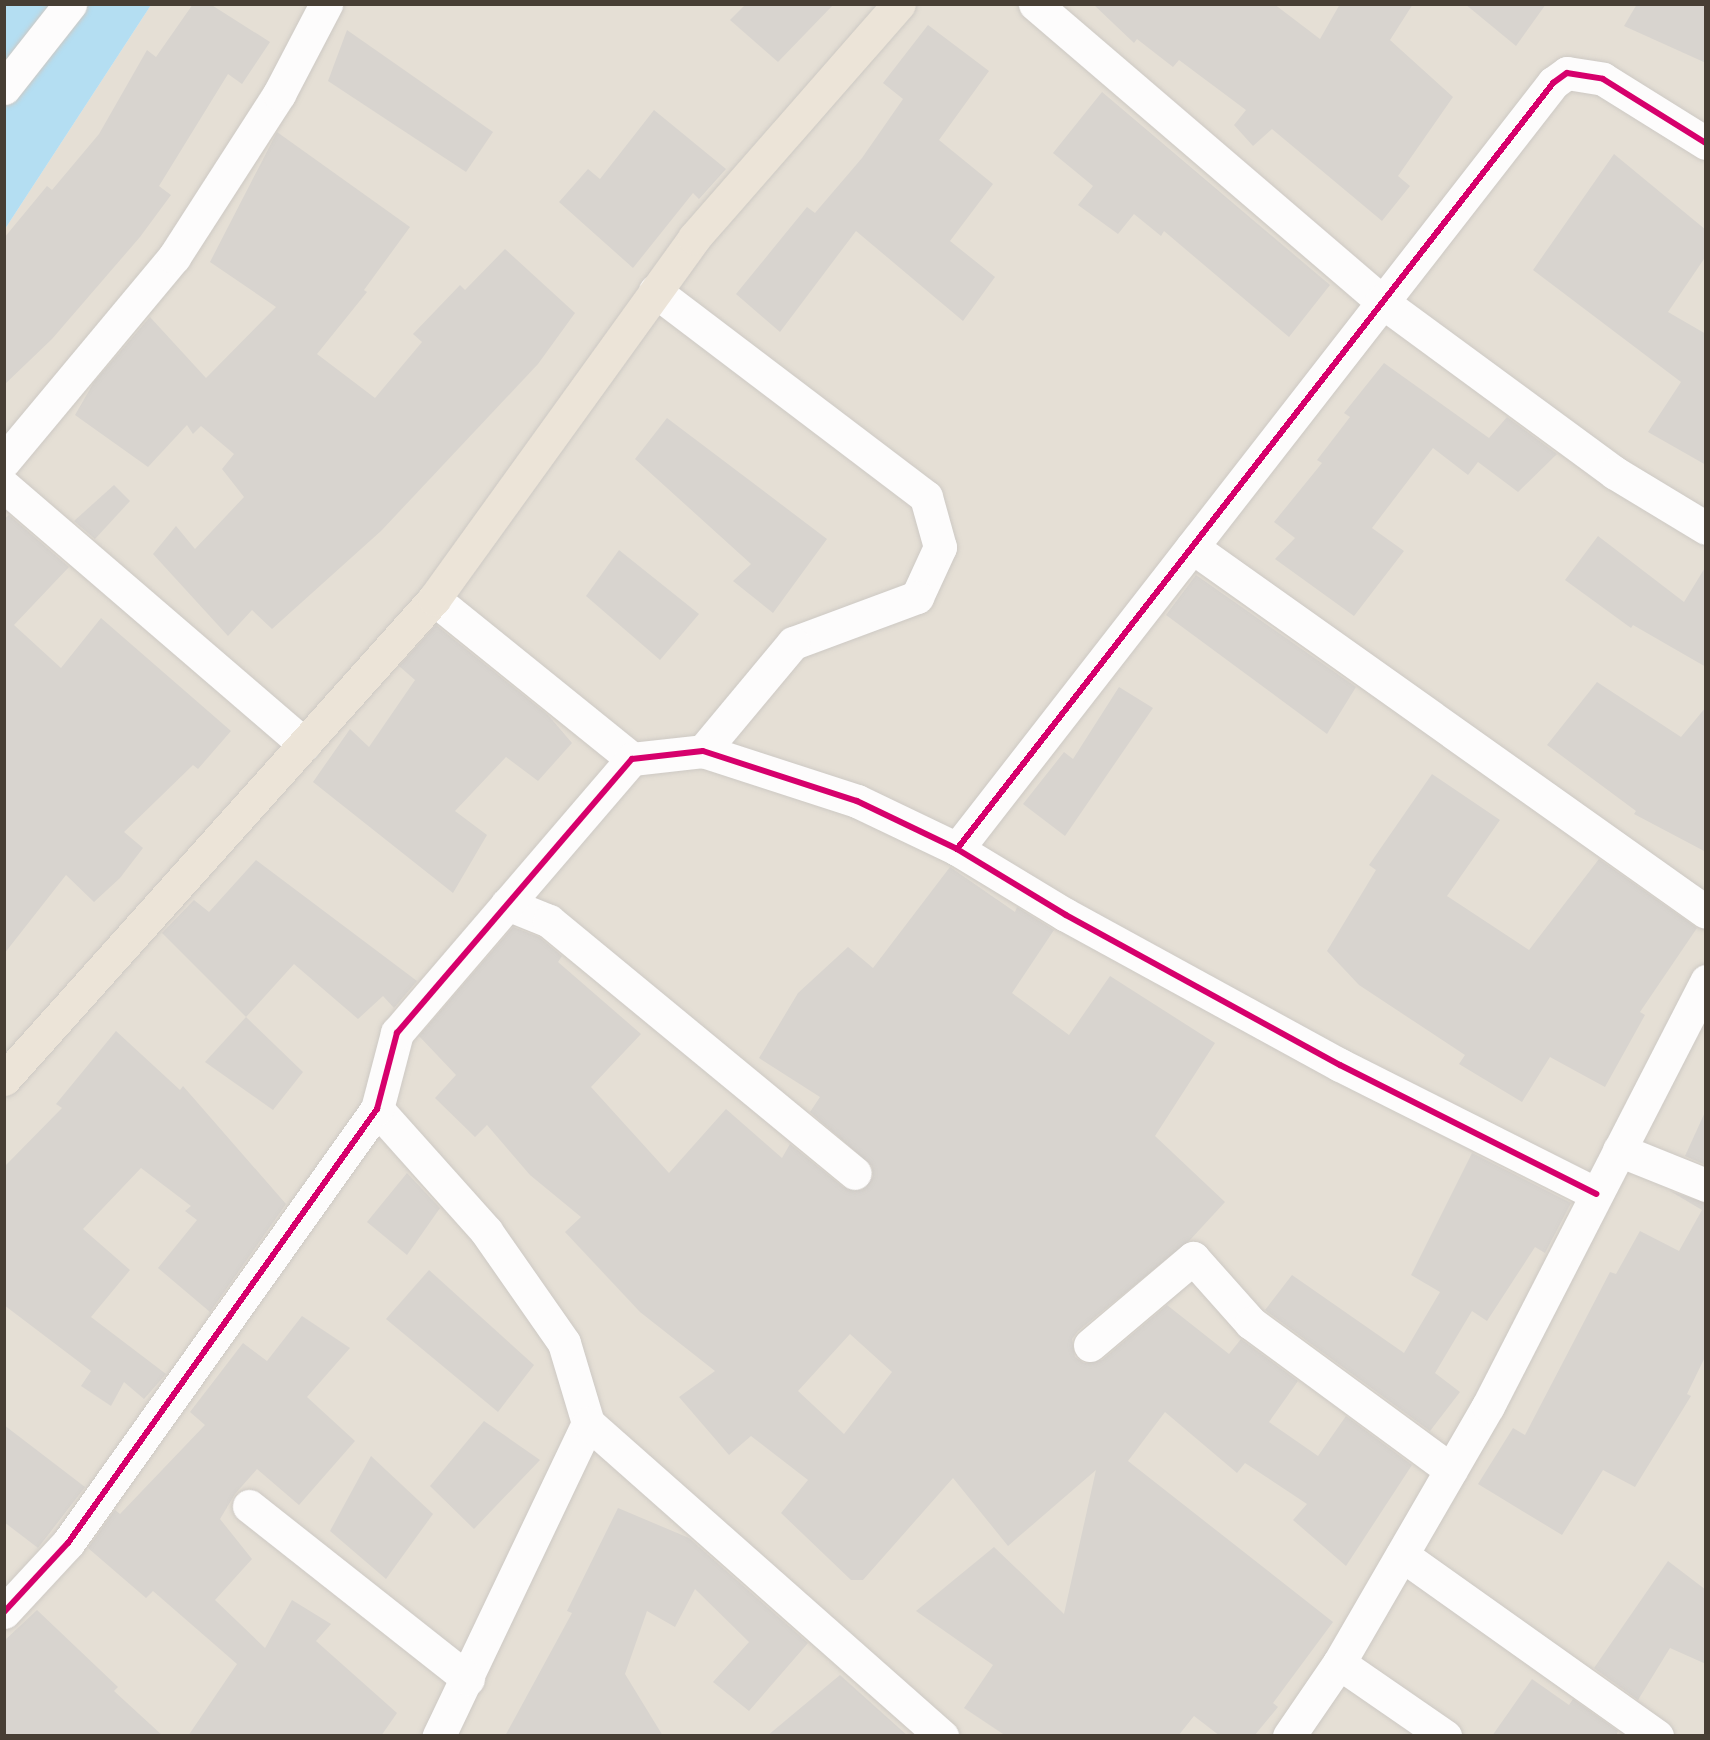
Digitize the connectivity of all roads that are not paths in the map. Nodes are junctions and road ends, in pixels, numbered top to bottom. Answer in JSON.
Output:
{"nodes":[{"id":1,"x":70,"y":4,"type":"edge"},
{"id":2,"x":326,"y":4,"type":"edge"},
{"id":3,"x":1035,"y":4,"type":"edge"},
{"id":4,"x":897,"y":5,"type":"edge"},
{"id":5,"x":4,"y":88,"type":"edge"},
{"id":6,"x":1706,"y":143,"type":"edge"},
{"id":7,"x":655,"y":291,"type":"junction"},
{"id":8,"x":1381,"y":301,"type":"junction"},
{"id":9,"x":4,"y":460,"type":"edge"},
{"id":10,"x":4,"y":486,"type":"edge"},
{"id":11,"x":1706,"y":528,"type":"edge"},
{"id":12,"x":1192,"y":547,"type":"junction"},
{"id":13,"x":434,"y":599,"type":"junction"},
{"id":14,"x":304,"y":744,"type":"junction"},
{"id":15,"x":703,"y":750,"type":"junction"},
{"id":16,"x":632,"y":759,"type":"junction"},
{"id":17,"x":957,"y":849,"type":"junction"},
{"id":18,"x":507,"y":904,"type":"junction"},
{"id":19,"x":1706,"y":912,"type":"edge"},
{"id":20,"x":1706,"y":981,"type":"edge"},
{"id":21,"x":4,"y":1079,"type":"edge"},
{"id":22,"x":377,"y":1109,"type":"junction"},
{"id":23,"x":1619,"y":1150,"type":"junction"},
{"id":24,"x":855,"y":1173,"type":"dead end"},
{"id":25,"x":1706,"y":1185,"type":"edge"},
{"id":26,"x":1596,"y":1194,"type":"junction"},
{"id":27,"x":1090,"y":1345,"type":"dead end"},
{"id":28,"x":588,"y":1423,"type":"junction"},
{"id":29,"x":1451,"y":1470,"type":"junction"},
{"id":30,"x":249,"y":1506,"type":"dead end"},
{"id":31,"x":1402,"y":1555,"type":"junction"},
{"id":32,"x":4,"y":1612,"type":"edge"},
{"id":33,"x":1339,"y":1663,"type":"junction"},
{"id":34,"x":468,"y":1679,"type":"junction"},
{"id":35,"x":439,"y":1736,"type":"edge"},
{"id":36,"x":942,"y":1736,"type":"edge"},
{"id":37,"x":1289,"y":1736,"type":"edge"},
{"id":38,"x":1445,"y":1736,"type":"edge"},
{"id":39,"x":1657,"y":1736,"type":"edge"}],
"edges":[{"from":1,"to":5,"type":"street"},
{"from":2,"to":9,"type":"street"},
{"from":3,"to":8,"type":"street"},
{"from":4,"to":7,"type":"highway"},
{"from":6,"to":8,"type":"street"},
{"from":7,"to":13,"type":"highway"},
{"from":7,"to":15,"type":"street"},
{"from":8,"to":11,"type":"street"},
{"from":8,"to":12,"type":"street"},
{"from":10,"to":14,"type":"street"},
{"from":12,"to":17,"type":"street"},
{"from":12,"to":19,"type":"street"},
{"from":13,"to":14,"type":"highway"},
{"from":13,"to":16,"type":"street"},
{"from":14,"to":21,"type":"highway"},
{"from":15,"to":16,"type":"street"},
{"from":15,"to":17,"type":"street"},
{"from":16,"to":18,"type":"street"},
{"from":17,"to":26,"type":"street"},
{"from":18,"to":22,"type":"street"},
{"from":18,"to":24,"type":"street"},
{"from":20,"to":23,"type":"street"},
{"from":22,"to":28,"type":"street"},
{"from":22,"to":32,"type":"street"},
{"from":23,"to":25,"type":"street"},
{"from":23,"to":26,"type":"street"},
{"from":26,"to":29,"type":"street"},
{"from":27,"to":29,"type":"street"},
{"from":28,"to":34,"type":"street"},
{"from":28,"to":36,"type":"street"},
{"from":29,"to":31,"type":"street"},
{"from":30,"to":34,"type":"street"},
{"from":31,"to":33,"type":"street"},
{"from":31,"to":39,"type":"street"},
{"from":33,"to":37,"type":"street"},
{"from":33,"to":38,"type":"street"},
{"from":34,"to":35,"type":"street"}]}
